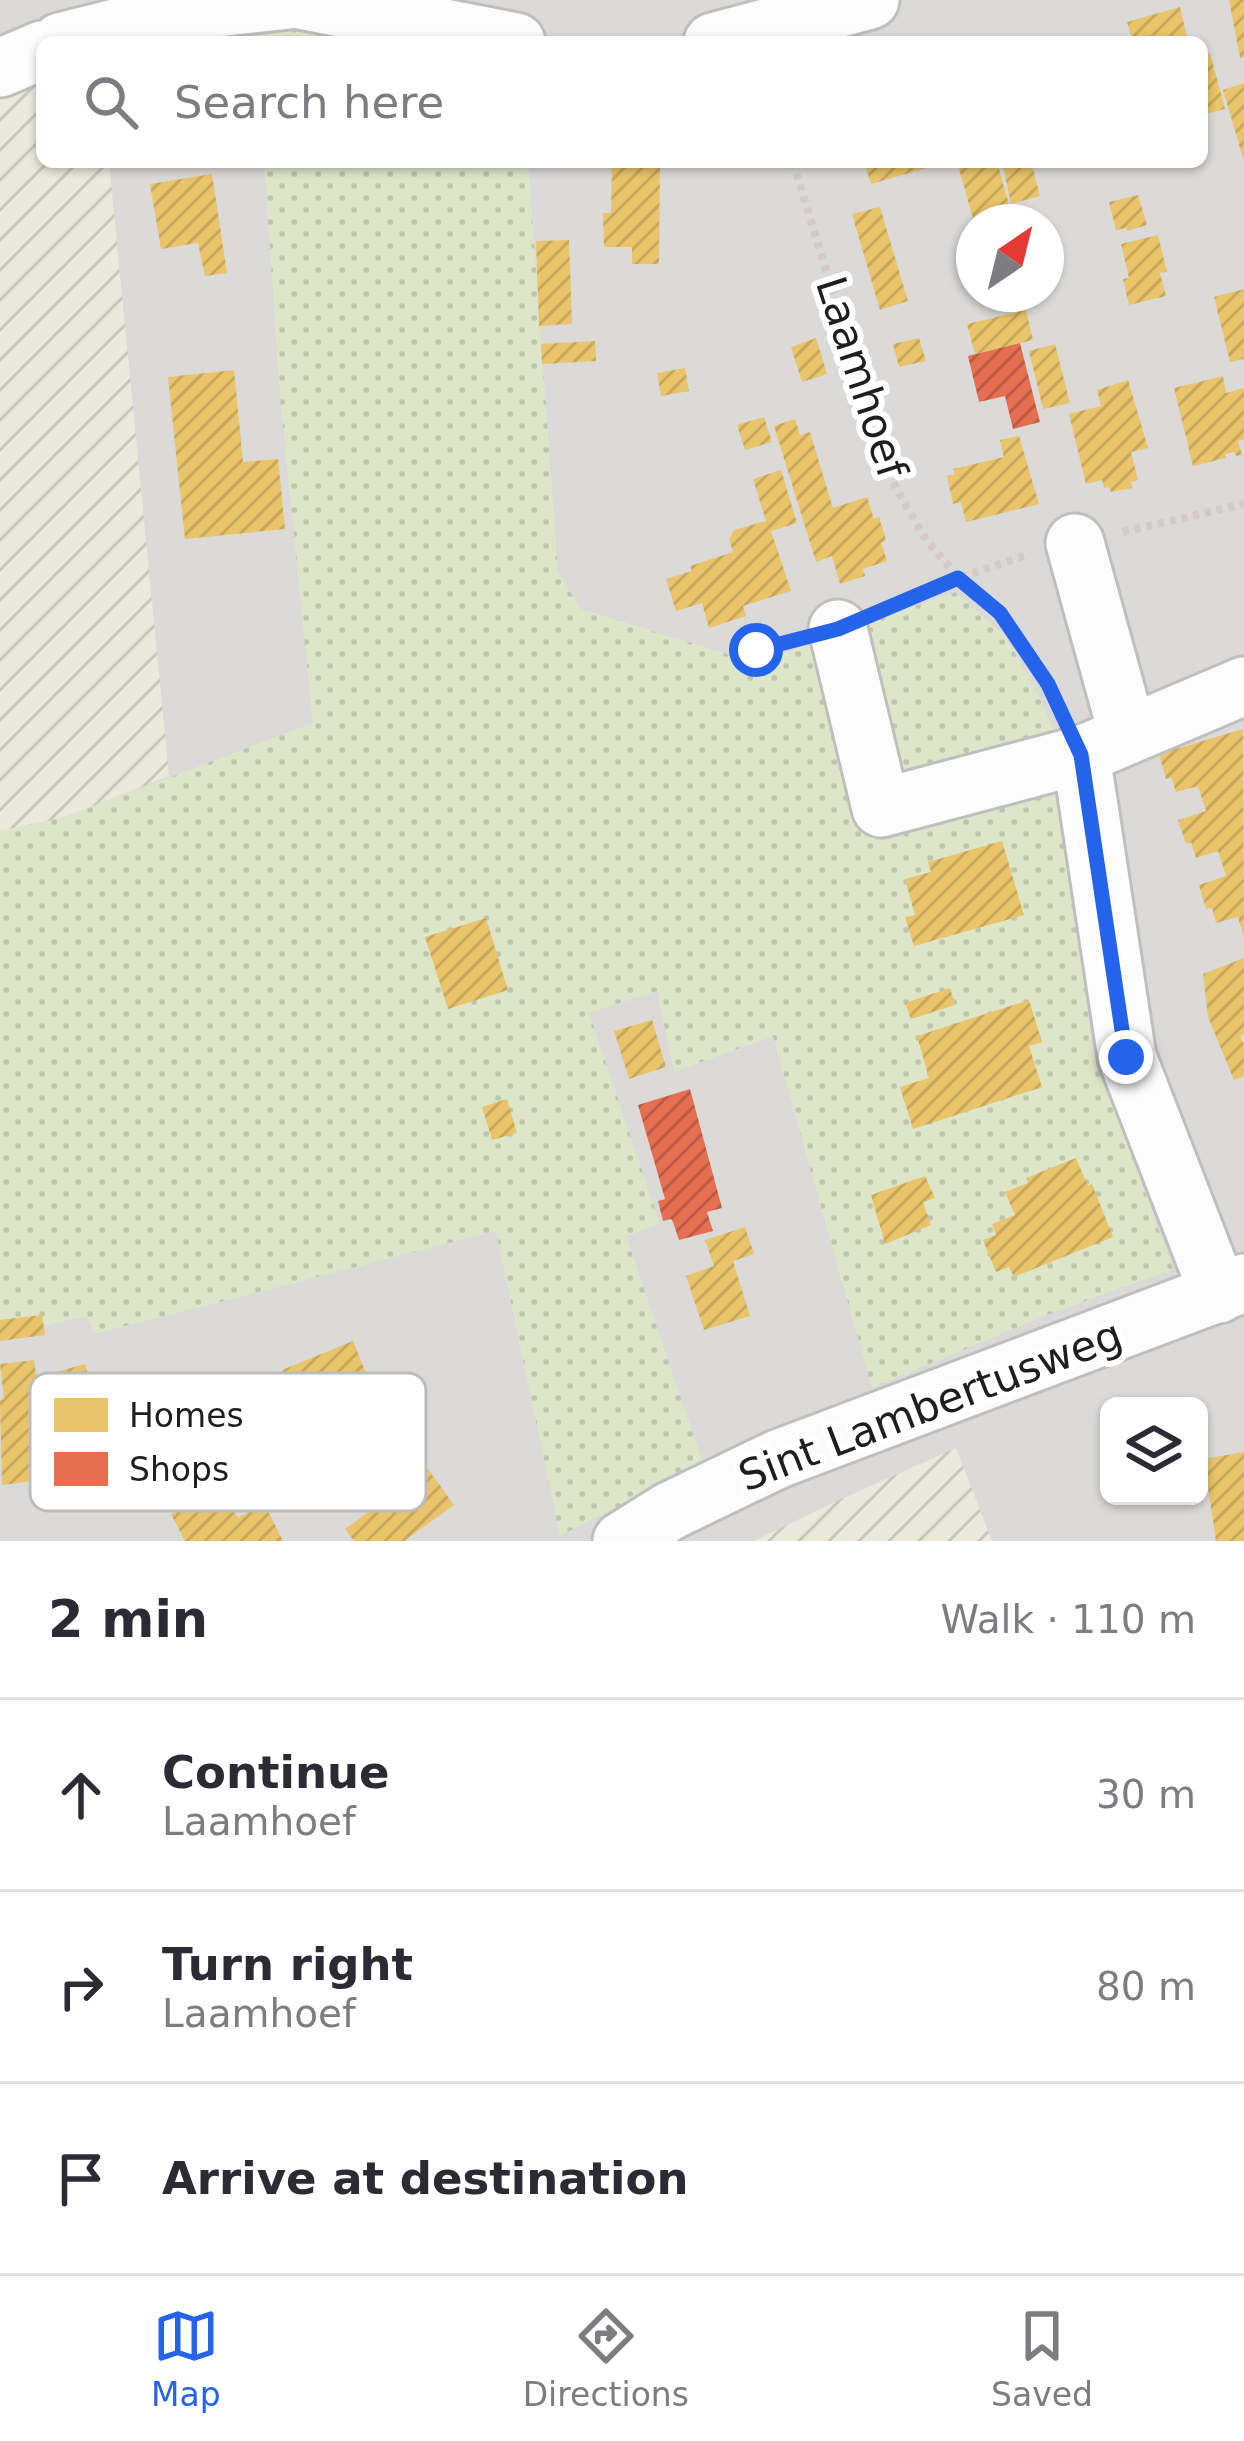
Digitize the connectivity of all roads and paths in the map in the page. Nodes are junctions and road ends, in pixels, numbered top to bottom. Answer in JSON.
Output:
{"nodes":[{"id":1,"x":289,"y":0,"type":"edge"},
{"id":2,"x":300,"y":0,"type":"edge"},
{"id":3,"x":869,"y":0,"type":"edge"},
{"id":4,"x":84,"y":36,"type":"edge"},
{"id":5,"x":485,"y":36,"type":"edge"},
{"id":6,"x":735,"y":36,"type":"edge"},
{"id":7,"x":36,"y":53,"type":"edge"},
{"id":8,"x":0,"y":68,"type":"edge"},
{"id":9,"x":795,"y":168,"type":"edge"},
{"id":10,"x":1244,"y":504,"type":"edge"},
{"id":11,"x":1075,"y":543,"type":"junction"},
{"id":12,"x":958,"y":578,"type":"junction"},
{"id":13,"x":838,"y":629,"type":"junction"},
{"id":14,"x":756,"y":650,"type":"dead end"},
{"id":15,"x":1244,"y":686,"type":"edge"},
{"id":16,"x":1105,"y":745,"type":"junction"},
{"id":17,"x":1232,"y":1288,"type":"edge"},
{"id":18,"x":622,"y":1541,"type":"edge"}],
"edges":[{"from":1,"to":4,"type":"street"},
{"from":2,"to":5,"type":"street"},
{"from":3,"to":6,"type":"street"},
{"from":7,"to":8,"type":"street"},
{"from":9,"to":12,"type":"path","name":"Laamhoef"},
{"from":10,"to":11,"type":"path"},
{"from":11,"to":12,"type":"path"},
{"from":11,"to":16,"type":"street"},
{"from":12,"to":13,"type":"path"},
{"from":12,"to":16,"type":"path","name":"Laamhoef"},
{"from":13,"to":14,"type":"path"},
{"from":13,"to":16,"type":"street"},
{"from":15,"to":16,"type":"street"},
{"from":16,"to":17,"type":"street"},
{"from":17,"to":18,"type":"street","name":"Sint Lambertusweg"}]}
